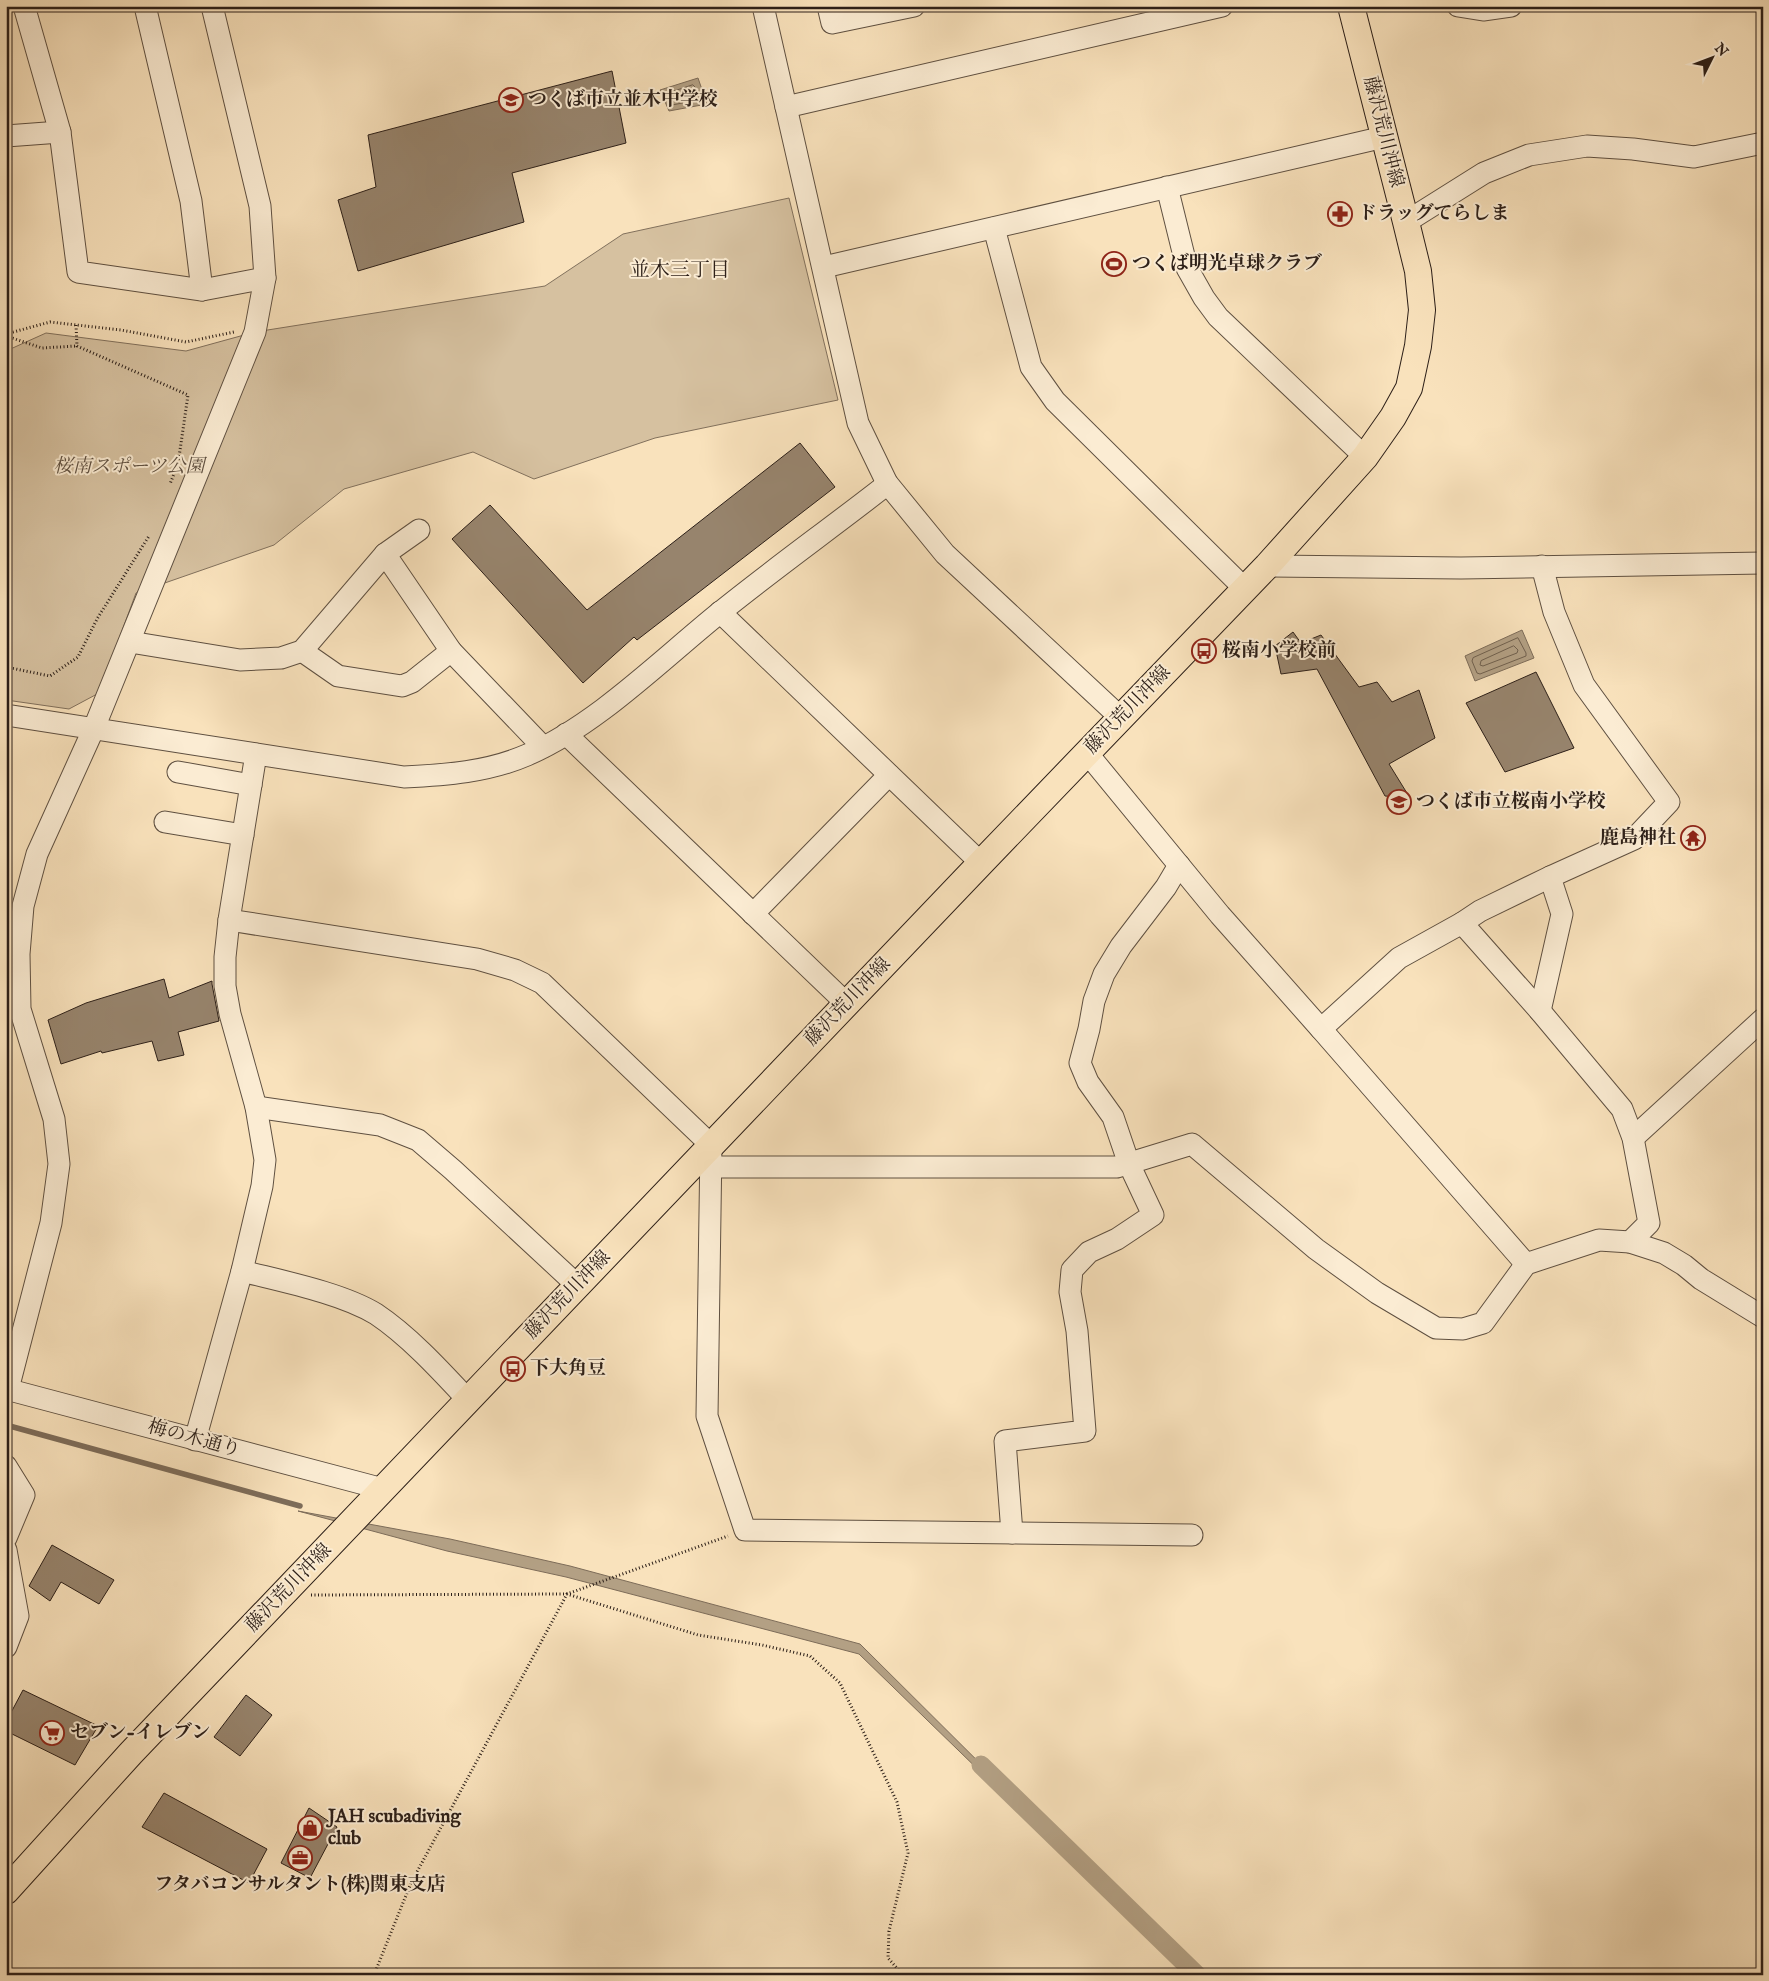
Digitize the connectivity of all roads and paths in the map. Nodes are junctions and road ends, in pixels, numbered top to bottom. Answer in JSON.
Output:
{"nodes":[{"id":1,"x":24,"y":6,"type":"edge"},
{"id":2,"x":145,"y":6,"type":"edge"},
{"id":3,"x":212,"y":6,"type":"edge"},
{"id":4,"x":763,"y":6,"type":"edge"},
{"id":5,"x":828,"y":6,"type":"edge"},
{"id":6,"x":914,"y":6,"type":"edge"},
{"id":7,"x":1222,"y":6,"type":"edge"},
{"id":8,"x":1351,"y":6,"type":"edge"},
{"id":9,"x":1458,"y":6,"type":"edge"},
{"id":10,"x":1511,"y":6,"type":"edge"},
{"id":11,"x":786,"y":107,"type":"junction"},
{"id":12,"x":60,"y":132,"type":"junction"},
{"id":13,"x":6,"y":136,"type":"edge"},
{"id":14,"x":1384,"y":137,"type":"junction"},
{"id":15,"x":1763,"y":143,"type":"edge"},
{"id":16,"x":1167,"y":188,"type":"junction"},
{"id":17,"x":1406,"y":222,"type":"junction"},
{"id":18,"x":994,"y":228,"type":"junction"},
{"id":19,"x":824,"y":267,"type":"junction"},
{"id":20,"x":265,"y":278,"type":"junction"},
{"id":21,"x":202,"y":290,"type":"junction"},
{"id":22,"x":76,"y":325,"type":"junction"},
{"id":23,"x":255,"y":332,"type":"junction"},
{"id":24,"x":6,"y":335,"type":"edge"},
{"id":25,"x":77,"y":346,"type":"junction"},
{"id":26,"x":1365,"y":457,"type":"junction"},
{"id":27,"x":887,"y":483,"type":"junction"},
{"id":28,"x":167,"y":491,"type":"dead end"},
{"id":29,"x":419,"y":530,"type":"dead end"},
{"id":30,"x":150,"y":535,"type":"dead end"},
{"id":31,"x":385,"y":554,"type":"junction"},
{"id":32,"x":1763,"y":563,"type":"edge"},
{"id":33,"x":1267,"y":566,"type":"junction"},
{"id":34,"x":1542,"y":566,"type":"junction"},
{"id":35,"x":1245,"y":589,"type":"junction"},
{"id":36,"x":720,"y":612,"type":"junction"},
{"id":37,"x":130,"y":642,"type":"junction"},
{"id":38,"x":302,"y":651,"type":"junction"},
{"id":39,"x":451,"y":651,"type":"junction"},
{"id":40,"x":6,"y":667,"type":"edge"},
{"id":41,"x":6,"y":715,"type":"edge"},
{"id":42,"x":1121,"y":718,"type":"junction"},
{"id":43,"x":94,"y":728,"type":"junction"},
{"id":44,"x":566,"y":734,"type":"junction"},
{"id":45,"x":543,"y":747,"type":"junction"},
{"id":46,"x":1087,"y":753,"type":"junction"},
{"id":47,"x":256,"y":754,"type":"junction"},
{"id":48,"x":178,"y":772,"type":"dead end"},
{"id":49,"x":889,"y":775,"type":"junction"},
{"id":50,"x":251,"y":785,"type":"junction"},
{"id":51,"x":165,"y":822,"type":"dead end"},
{"id":52,"x":243,"y":835,"type":"junction"},
{"id":53,"x":981,"y":862,"type":"junction"},
{"id":54,"x":1179,"y":865,"type":"junction"},
{"id":55,"x":1550,"y":877,"type":"junction"},
{"id":56,"x":754,"y":914,"type":"junction"},
{"id":57,"x":229,"y":920,"type":"junction"},
{"id":58,"x":1462,"y":923,"type":"junction"},
{"id":59,"x":847,"y":1004,"type":"junction"},
{"id":60,"x":1540,"y":1011,"type":"junction"},
{"id":61,"x":1763,"y":1019,"type":"edge"},
{"id":62,"x":1320,"y":1029,"type":"junction"},
{"id":63,"x":256,"y":1107,"type":"junction"},
{"id":64,"x":1633,"y":1138,"type":"junction"},
{"id":65,"x":711,"y":1156,"type":"junction"},
{"id":66,"x":1129,"y":1164,"type":"junction"},
{"id":67,"x":1630,"y":1242,"type":"junction"},
{"id":68,"x":1526,"y":1264,"type":"junction"},
{"id":69,"x":242,"y":1271,"type":"junction"},
{"id":70,"x":577,"y":1285,"type":"junction"},
{"id":71,"x":1763,"y":1317,"type":"edge"},
{"id":72,"x":7,"y":1389,"type":"edge"},
{"id":73,"x":468,"y":1400,"type":"junction"},
{"id":74,"x":195,"y":1440,"type":"junction"},
{"id":75,"x":6,"y":1466,"type":"edge"},
{"id":76,"x":383,"y":1489,"type":"junction"},
{"id":77,"x":745,"y":1530,"type":"junction"},
{"id":78,"x":1012,"y":1534,"type":"junction"},
{"id":79,"x":1192,"y":1535,"type":"dead end"},
{"id":80,"x":6,"y":1538,"type":"edge"},
{"id":81,"x":6,"y":1550,"type":"edge"},
{"id":82,"x":288,"y":1589,"type":"junction"},
{"id":83,"x":567,"y":1594,"type":"junction"},
{"id":84,"x":6,"y":1647,"type":"edge"},
{"id":85,"x":6,"y":1891,"type":"edge"},
{"id":86,"x":374,"y":1975,"type":"edge"},
{"id":87,"x":903,"y":1975,"type":"edge"}],
"edges":[{"from":1,"to":12,"type":"street"},
{"from":2,"to":21,"type":"street"},
{"from":3,"to":20,"type":"street"},
{"from":4,"to":11,"type":"street"},
{"from":5,"to":6,"type":"street"},
{"from":7,"to":11,"type":"street"},
{"from":8,"to":14,"type":"main road","name":"藤沢荒川沖線"},
{"from":9,"to":10,"type":"street"},
{"from":11,"to":19,"type":"street"},
{"from":12,"to":13,"type":"street"},
{"from":12,"to":21,"type":"street"},
{"from":14,"to":16,"type":"street"},
{"from":14,"to":17,"type":"main road","name":"藤沢荒川沖線"},
{"from":15,"to":17,"type":"street"},
{"from":16,"to":18,"type":"street"},
{"from":16,"to":26,"type":"street"},
{"from":17,"to":26,"type":"main road","name":"藤沢荒川沖線"},
{"from":18,"to":19,"type":"street"},
{"from":18,"to":35,"type":"street"},
{"from":19,"to":27,"type":"street"},
{"from":20,"to":21,"type":"street"},
{"from":20,"to":23,"type":"street"},
{"from":22,"to":23,"type":"path"},
{"from":22,"to":24,"type":"path"},
{"from":22,"to":25,"type":"path"},
{"from":23,"to":37,"type":"street"},
{"from":24,"to":25,"type":"path"},
{"from":25,"to":28,"type":"path"},
{"from":26,"to":33,"type":"main road","name":"藤沢荒川沖線"},
{"from":27,"to":36,"type":"street"},
{"from":27,"to":42,"type":"street"},
{"from":29,"to":31,"type":"street"},
{"from":30,"to":40,"type":"path"},
{"from":31,"to":38,"type":"street"},
{"from":31,"to":39,"type":"street"},
{"from":32,"to":34,"type":"street"},
{"from":33,"to":34,"type":"street"},
{"from":33,"to":35,"type":"main road","name":"藤沢荒川沖線"},
{"from":34,"to":55,"type":"street"},
{"from":35,"to":42,"type":"main road","name":"藤沢荒川沖線"},
{"from":36,"to":44,"type":"street"},
{"from":36,"to":49,"type":"street"},
{"from":37,"to":38,"type":"street"},
{"from":37,"to":43,"type":"street"},
{"from":38,"to":39,"type":"street"},
{"from":39,"to":45,"type":"street"},
{"from":41,"to":43,"type":"street"},
{"from":42,"to":46,"type":"main road","name":"藤沢荒川沖線"},
{"from":43,"to":47,"type":"street"},
{"from":43,"to":72,"type":"street"},
{"from":44,"to":45,"type":"street"},
{"from":44,"to":56,"type":"street"},
{"from":45,"to":47,"type":"street"},
{"from":46,"to":53,"type":"main road","name":"藤沢荒川沖線"},
{"from":46,"to":54,"type":"street"},
{"from":47,"to":50,"type":"street"},
{"from":48,"to":50,"type":"street"},
{"from":49,"to":53,"type":"street"},
{"from":49,"to":56,"type":"street"},
{"from":50,"to":52,"type":"street"},
{"from":51,"to":52,"type":"street"},
{"from":52,"to":57,"type":"street"},
{"from":53,"to":59,"type":"main road","name":"藤沢荒川沖線"},
{"from":54,"to":62,"type":"street"},
{"from":54,"to":66,"type":"street"},
{"from":55,"to":58,"type":"street"},
{"from":55,"to":60,"type":"street"},
{"from":56,"to":59,"type":"street"},
{"from":57,"to":63,"type":"street"},
{"from":57,"to":65,"type":"street"},
{"from":58,"to":60,"type":"street"},
{"from":58,"to":62,"type":"street"},
{"from":59,"to":65,"type":"main road","name":"藤沢荒川沖線"},
{"from":60,"to":64,"type":"street"},
{"from":61,"to":64,"type":"street"},
{"from":62,"to":68,"type":"street"},
{"from":63,"to":69,"type":"street"},
{"from":63,"to":70,"type":"street"},
{"from":64,"to":67,"type":"street"},
{"from":65,"to":66,"type":"street"},
{"from":65,"to":70,"type":"main road","name":"藤沢荒川沖線"},
{"from":65,"to":77,"type":"street"},
{"from":66,"to":68,"type":"street"},
{"from":66,"to":78,"type":"street"},
{"from":67,"to":68,"type":"street"},
{"from":67,"to":71,"type":"street"},
{"from":69,"to":73,"type":"street"},
{"from":69,"to":74,"type":"street"},
{"from":70,"to":73,"type":"main road","name":"藤沢荒川沖線"},
{"from":72,"to":74,"type":"street","name":"梅の木通り"},
{"from":73,"to":76,"type":"main road","name":"藤沢荒川沖線"},
{"from":74,"to":76,"type":"street","name":"梅の木通り"},
{"from":75,"to":80,"type":"street"},
{"from":76,"to":82,"type":"main road","name":"藤沢荒川沖線"},
{"from":77,"to":78,"type":"street"},
{"from":77,"to":83,"type":"path"},
{"from":78,"to":79,"type":"street"},
{"from":81,"to":84,"type":"street"},
{"from":82,"to":83,"type":"path"},
{"from":82,"to":85,"type":"main road","name":"藤沢荒川沖線"},
{"from":83,"to":86,"type":"path"},
{"from":83,"to":87,"type":"path"}]}
